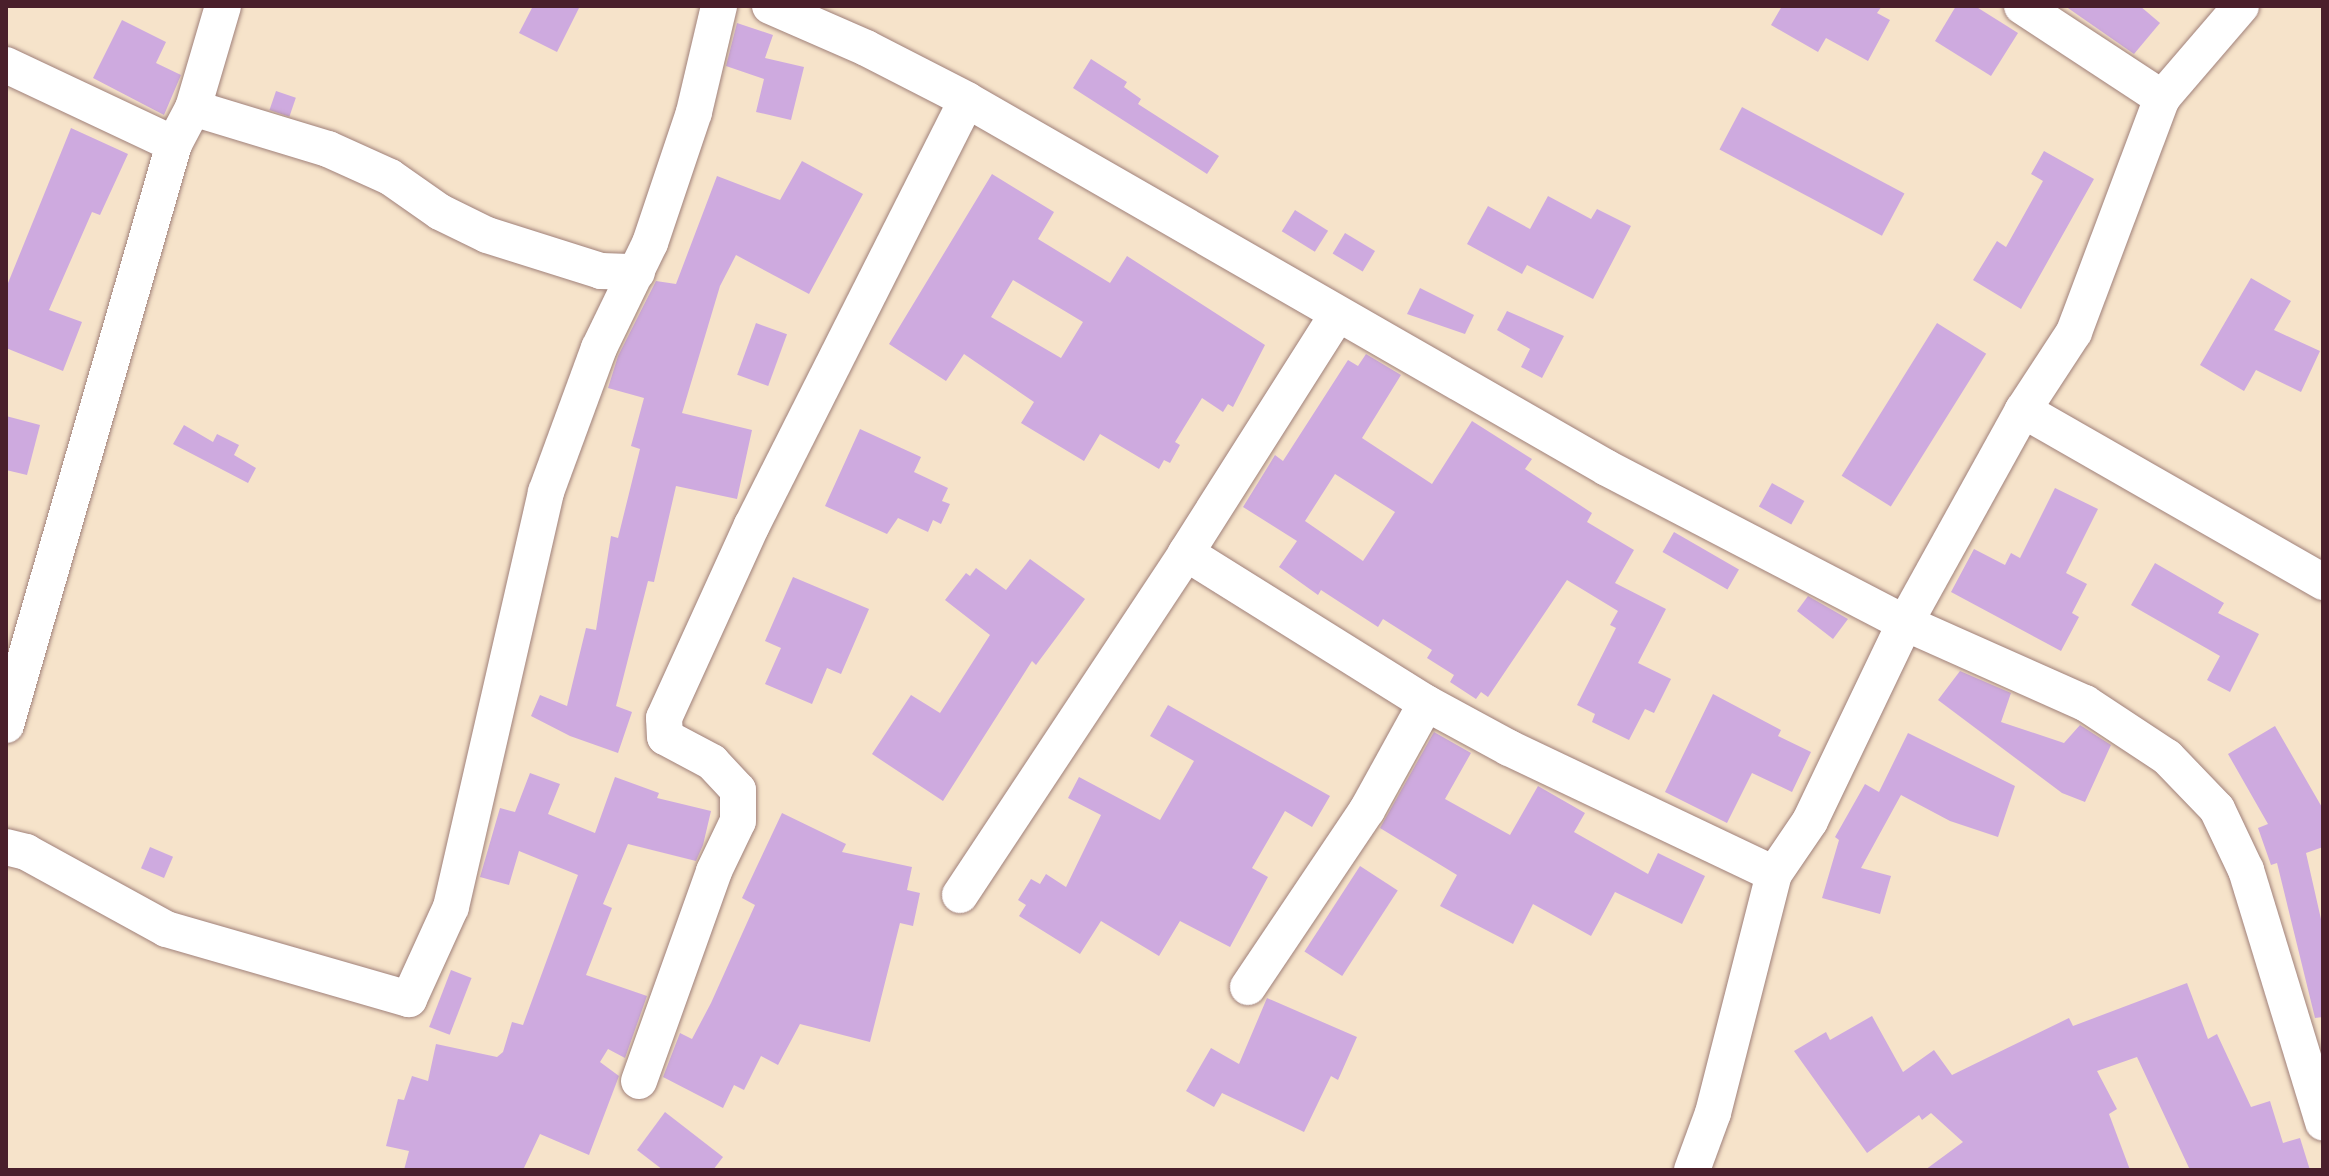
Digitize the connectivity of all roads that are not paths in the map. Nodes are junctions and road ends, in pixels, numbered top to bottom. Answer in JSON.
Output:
{"nodes":[{"id":1,"x":223,"y":6,"type":"edge"},
{"id":2,"x":719,"y":6,"type":"edge"},
{"id":3,"x":2022,"y":6,"type":"edge"},
{"id":4,"x":2241,"y":6,"type":"edge"},
{"id":5,"x":781,"y":9,"type":"edge"},
{"id":6,"x":6,"y":65,"type":"edge"},
{"id":7,"x":2162,"y":98,"type":"junction"},
{"id":8,"x":967,"y":100,"type":"junction"},
{"id":9,"x":193,"y":108,"type":"junction"},
{"id":10,"x":174,"y":144,"type":"junction"},
{"id":11,"x":637,"y":272,"type":"junction"},
{"id":12,"x":1337,"y":315,"type":"junction"},
{"id":13,"x":2023,"y":410,"type":"junction"},
{"id":14,"x":1186,"y":553,"type":"junction"},
{"id":15,"x":2323,"y":582,"type":"edge"},
{"id":16,"x":1905,"y":623,"type":"junction"},
{"id":17,"x":1426,"y":703,"type":"junction"},
{"id":18,"x":6,"y":725,"type":"edge"},
{"id":19,"x":6,"y":847,"type":"edge"},
{"id":20,"x":1774,"y":874,"type":"junction"},
{"id":21,"x":960,"y":895,"type":"dead end"},
{"id":22,"x":1248,"y":987,"type":"dead end"},
{"id":23,"x":639,"y":1081,"type":"dead end"},
{"id":24,"x":2323,"y":1122,"type":"edge"},
{"id":25,"x":1692,"y":1170,"type":"edge"}],
"edges":[{"from":1,"to":9,"type":"street"},
{"from":2,"to":11,"type":"street"},
{"from":3,"to":7,"type":"street"},
{"from":4,"to":7,"type":"street"},
{"from":5,"to":8,"type":"street"},
{"from":6,"to":10,"type":"street"},
{"from":7,"to":13,"type":"street"},
{"from":8,"to":12,"type":"street"},
{"from":8,"to":23,"type":"street"},
{"from":9,"to":10,"type":"street"},
{"from":9,"to":11,"type":"street"},
{"from":10,"to":18,"type":"street"},
{"from":11,"to":19,"type":"street"},
{"from":12,"to":14,"type":"street"},
{"from":12,"to":16,"type":"street"},
{"from":13,"to":15,"type":"street"},
{"from":13,"to":16,"type":"street"},
{"from":14,"to":17,"type":"street"},
{"from":14,"to":21,"type":"street"},
{"from":16,"to":20,"type":"street"},
{"from":16,"to":24,"type":"street"},
{"from":17,"to":20,"type":"street"},
{"from":17,"to":22,"type":"street"},
{"from":20,"to":25,"type":"street"}]}
